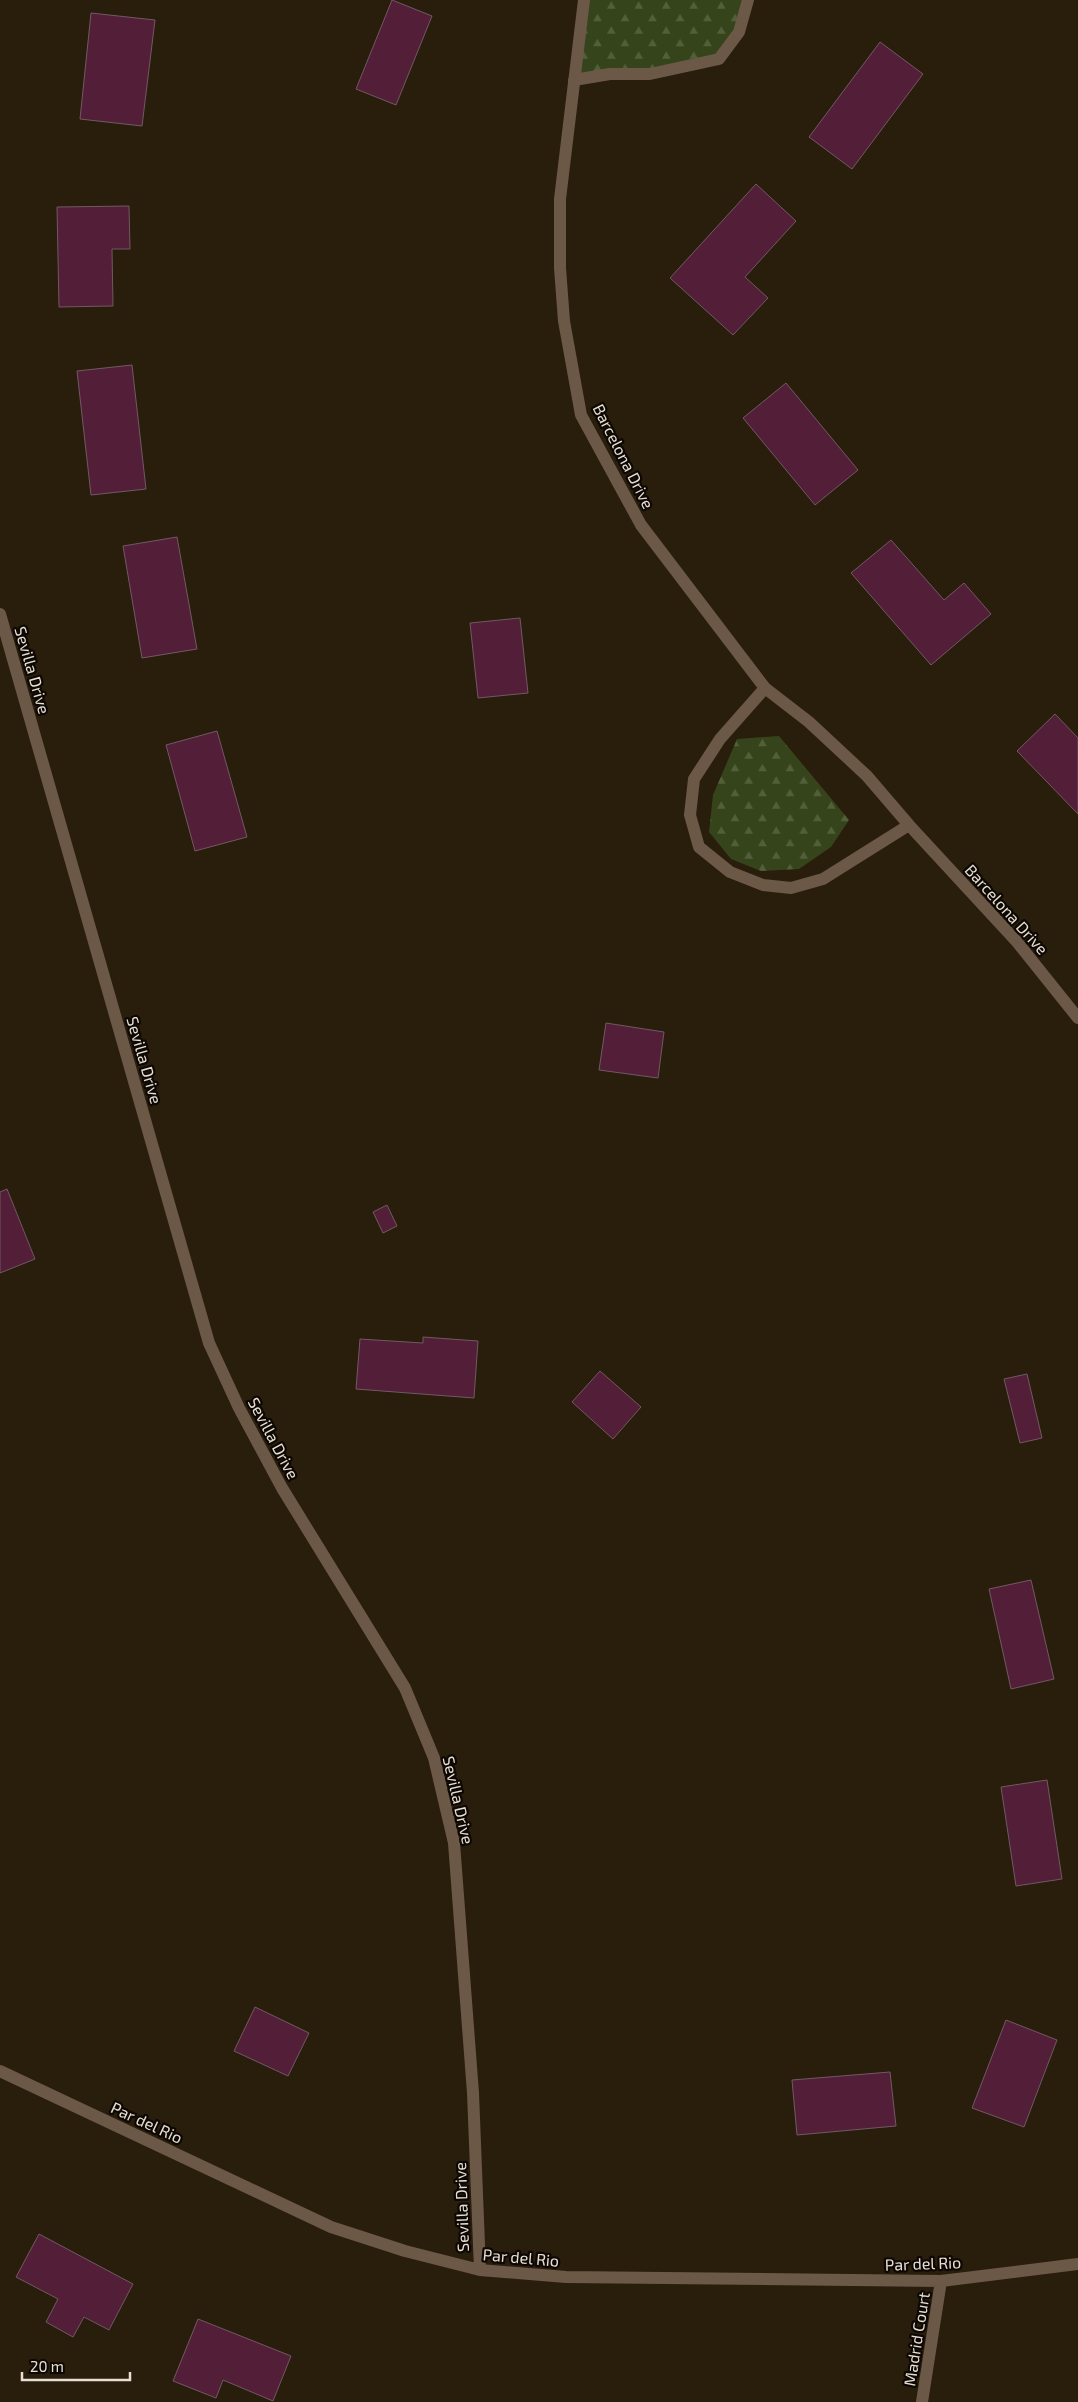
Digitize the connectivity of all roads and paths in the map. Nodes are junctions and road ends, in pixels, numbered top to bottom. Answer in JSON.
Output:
{"nodes":[{"id":1,"x":584,"y":0,"type":"edge"},
{"id":2,"x":748,"y":0,"type":"edge"},
{"id":3,"x":574,"y":80,"type":"junction"},
{"id":4,"x":0,"y":614,"type":"edge"},
{"id":5,"x":764,"y":688,"type":"junction"},
{"id":6,"x":909,"y":825,"type":"junction"},
{"id":7,"x":1078,"y":1018,"type":"edge"},
{"id":8,"x":0,"y":2071,"type":"edge"},
{"id":9,"x":1078,"y":2264,"type":"edge"},
{"id":10,"x":480,"y":2270,"type":"junction"},
{"id":11,"x":941,"y":2281,"type":"junction"},
{"id":12,"x":922,"y":2402,"type":"edge"}],
"edges":[{"from":1,"to":3,"type":"street","name":"Barcelona Drive"},
{"from":2,"to":3,"type":"street"},
{"from":3,"to":5,"type":"street","name":"Barcelona Drive"},
{"from":4,"to":10,"type":"street","name":"Sevilla Drive"},
{"from":5,"to":6,"type":"street","name":"Barcelona Drive"},
{"from":5,"to":6,"type":"street"},
{"from":6,"to":7,"type":"street","name":"Barcelona Drive"},
{"from":8,"to":10,"type":"street","name":"Par del Rio"},
{"from":9,"to":11,"type":"street","name":"Par del Rio"},
{"from":10,"to":11,"type":"street","name":"Par del Rio"},
{"from":11,"to":12,"type":"street","name":"Madrid Court"}]}
